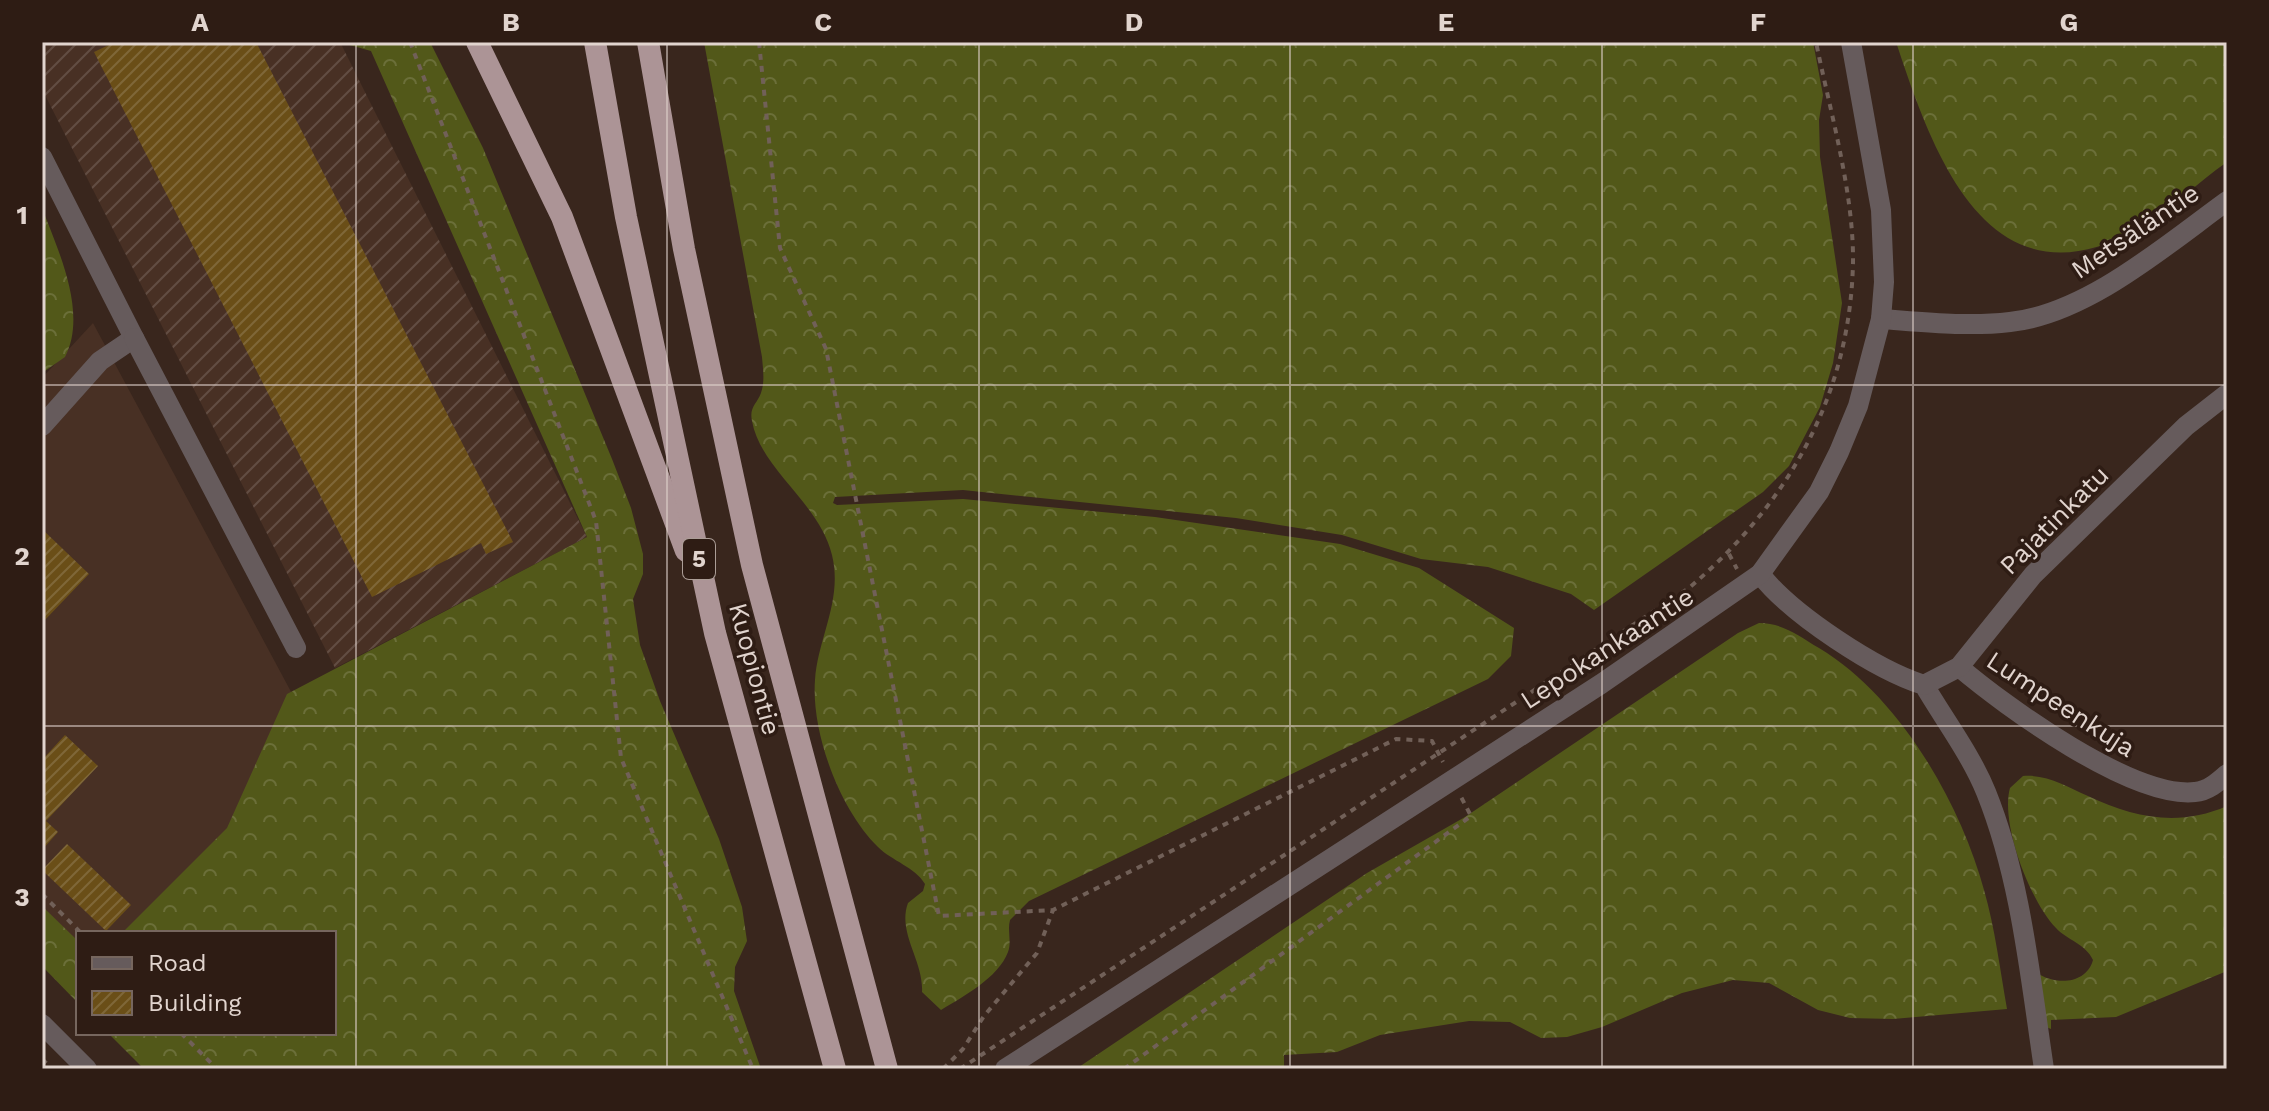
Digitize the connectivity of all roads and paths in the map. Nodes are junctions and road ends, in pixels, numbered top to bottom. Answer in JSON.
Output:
{"nodes":[{"id":1,"x":410,"y":42,"type":"edge"},
{"id":2,"x":477,"y":42,"type":"edge"},
{"id":3,"x":595,"y":42,"type":"edge"},
{"id":4,"x":648,"y":42,"type":"edge"},
{"id":5,"x":759,"y":42,"type":"edge"},
{"id":6,"x":1816,"y":42,"type":"edge"},
{"id":7,"x":1851,"y":42,"type":"edge"},
{"id":8,"x":42,"y":157,"type":"edge"},
{"id":9,"x":2227,"y":201,"type":"edge"},
{"id":10,"x":1881,"y":319,"type":"junction"},
{"id":11,"x":134,"y":338,"type":"junction"},
{"id":12,"x":2227,"y":394,"type":"edge"},
{"id":13,"x":42,"y":426,"type":"edge"},
{"id":14,"x":1760,"y":574,"type":"junction"},
{"id":15,"x":715,"y":633,"type":"junction"},
{"id":16,"x":296,"y":648,"type":"dead end"},
{"id":17,"x":1959,"y":667,"type":"junction"},
{"id":18,"x":1924,"y":685,"type":"junction"},
{"id":19,"x":2227,"y":774,"type":"edge"},
{"id":20,"x":42,"y":894,"type":"edge"},
{"id":21,"x":79,"y":931,"type":"edge"},
{"id":22,"x":45,"y":1034,"type":"edge"},
{"id":23,"x":183,"y":1035,"type":"edge"},
{"id":24,"x":42,"y":1059,"type":"edge"},
{"id":25,"x":885,"y":1062,"type":"edge"},
{"id":26,"x":52,"y":1069,"type":"edge"},
{"id":27,"x":87,"y":1069,"type":"edge"},
{"id":28,"x":217,"y":1069,"type":"edge"},
{"id":29,"x":753,"y":1069,"type":"edge"},
{"id":30,"x":835,"y":1069,"type":"edge"},
{"id":31,"x":943,"y":1069,"type":"edge"},
{"id":32,"x":960,"y":1069,"type":"edge"},
{"id":33,"x":1005,"y":1069,"type":"edge"},
{"id":34,"x":2044,"y":1069,"type":"edge"}],
"edges":[{"from":1,"to":29,"type":"path"},
{"from":2,"to":15,"type":"highway"},
{"from":3,"to":15,"type":"highway","name":"Kuopiontie","number":"5"},
{"from":4,"to":25,"type":"highway","name":"Kuopiontie","number":"5"},
{"from":5,"to":31,"type":"path"},
{"from":6,"to":32,"type":"path"},
{"from":7,"to":10,"type":"street","name":"Lepokankaantie"},
{"from":8,"to":11,"type":"street"},
{"from":9,"to":10,"type":"street","name":"Metsäläntie"},
{"from":10,"to":14,"type":"street","name":"Lepokankaantie"},
{"from":11,"to":13,"type":"street"},
{"from":11,"to":16,"type":"street"},
{"from":12,"to":17,"type":"street","name":"Pajatinkatu"},
{"from":14,"to":18,"type":"street"},
{"from":14,"to":33,"type":"street","name":"Lepokankaantie"},
{"from":15,"to":30,"type":"highway","name":"Kuopiontie","number":"5"},
{"from":17,"to":18,"type":"street","name":"Pajatinkatu"},
{"from":17,"to":19,"type":"street","name":"Lumpeenkuja"},
{"from":18,"to":34,"type":"street"},
{"from":20,"to":21,"type":"path"},
{"from":22,"to":27,"type":"street"},
{"from":23,"to":28,"type":"path"},
{"from":24,"to":26,"type":"path"}]}
